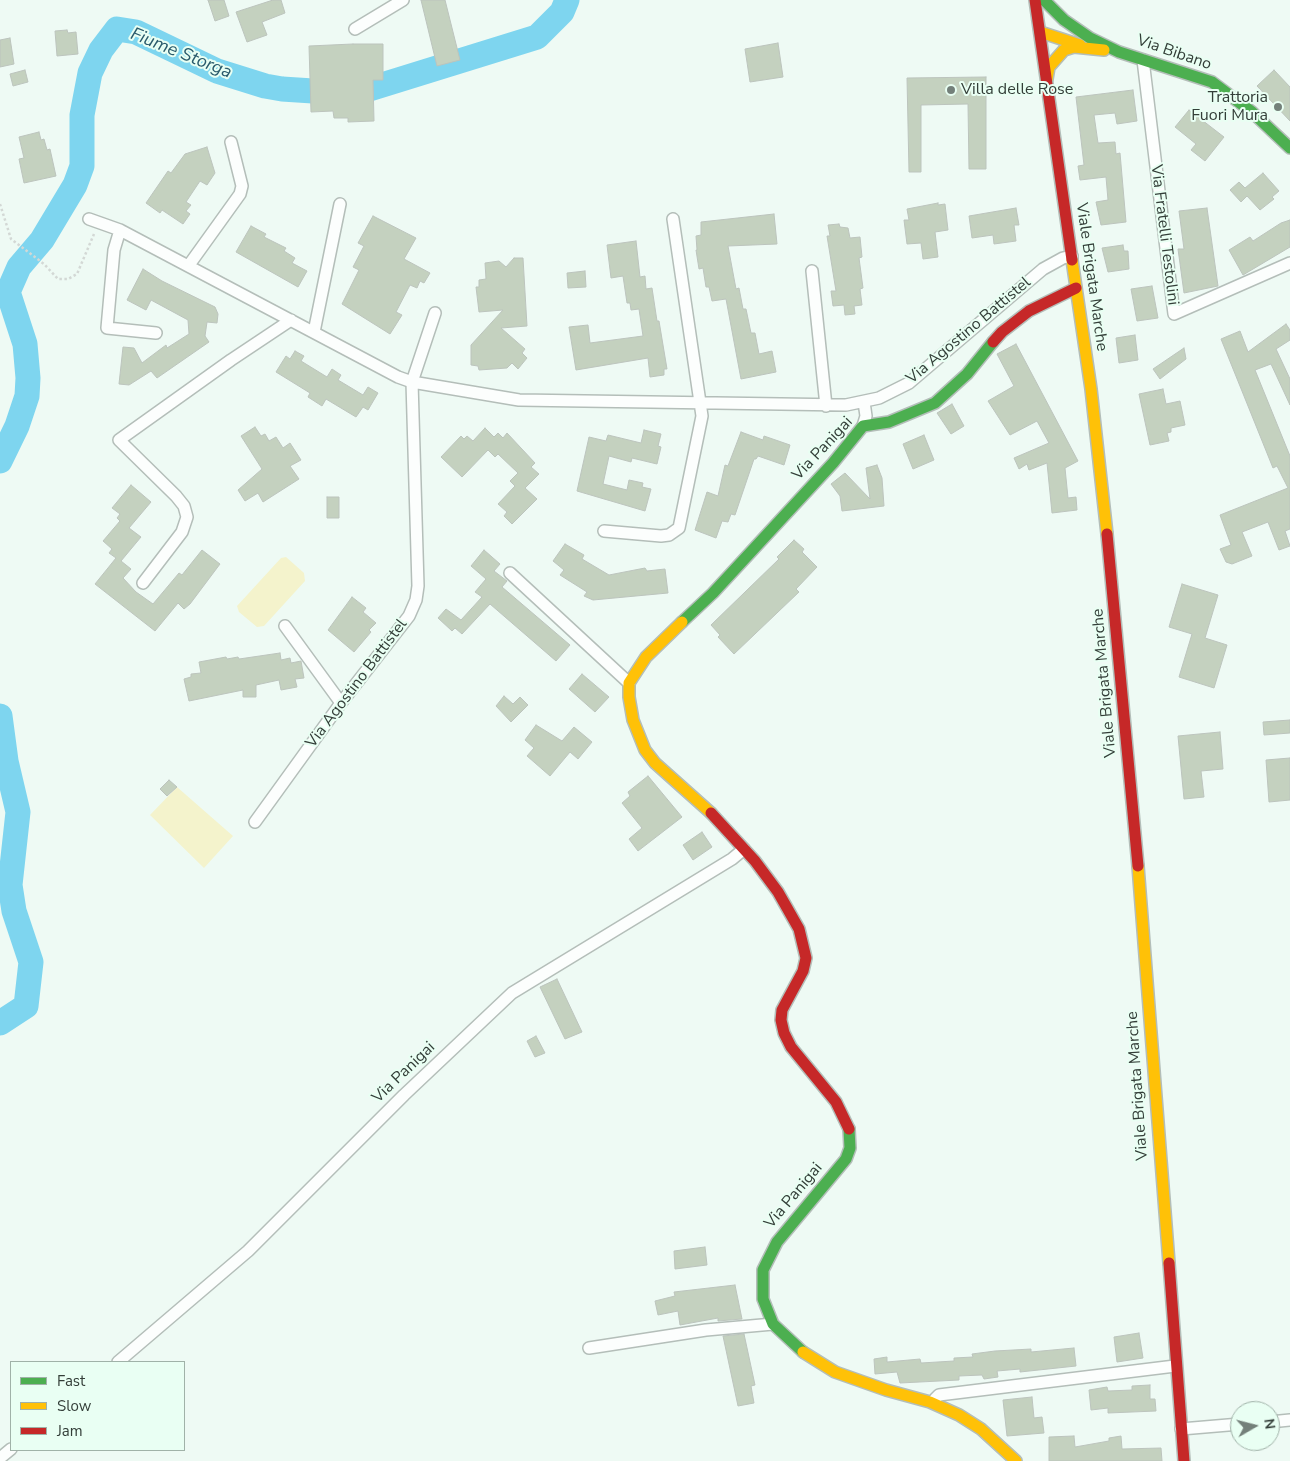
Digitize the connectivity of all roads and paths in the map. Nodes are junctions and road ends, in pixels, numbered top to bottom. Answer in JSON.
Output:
{"nodes":[{"id":1,"x":403,"y":0,"type":"edge"},
{"id":2,"x":1035,"y":0,"type":"edge"},
{"id":3,"x":1044,"y":0,"type":"edge"},
{"id":4,"x":1064,"y":20,"type":"junction"},
{"id":5,"x":1040,"y":29,"type":"junction"},
{"id":6,"x":355,"y":30,"type":"dead end"},
{"id":7,"x":1087,"y":47,"type":"junction"},
{"id":8,"x":1119,"y":52,"type":"junction"},
{"id":9,"x":1143,"y":60,"type":"junction"},
{"id":10,"x":1047,"y":79,"type":"junction"},
{"id":11,"x":230,"y":142,"type":"dead end"},
{"id":12,"x":1289,"y":145,"type":"edge"},
{"id":13,"x":0,"y":204,"type":"edge"},
{"id":14,"x":340,"y":204,"type":"dead end"},
{"id":15,"x":673,"y":219,"type":"dead end"},
{"id":16,"x":94,"y":220,"type":"joint"},
{"id":17,"x":120,"y":230,"type":"junction"},
{"id":18,"x":1072,"y":256,"type":"junction"},
{"id":19,"x":1290,"y":263,"type":"edge"},
{"id":20,"x":189,"y":265,"type":"junction"},
{"id":21,"x":812,"y":271,"type":"dead end"},
{"id":22,"x":1076,"y":288,"type":"junction"},
{"id":23,"x":435,"y":313,"type":"dead end"},
{"id":24,"x":291,"y":320,"type":"junction"},
{"id":25,"x":314,"y":332,"type":"junction"},
{"id":26,"x":156,"y":333,"type":"dead end"},
{"id":27,"x":412,"y":382,"type":"junction"},
{"id":28,"x":864,"y":402,"type":"junction"},
{"id":29,"x":699,"y":404,"type":"junction"},
{"id":30,"x":826,"y":406,"type":"junction"},
{"id":31,"x":862,"y":426,"type":"junction"},
{"id":32,"x":604,"y":531,"type":"dead end"},
{"id":33,"x":510,"y":573,"type":"dead end"},
{"id":34,"x":143,"y":583,"type":"dead end"},
{"id":35,"x":285,"y":626,"type":"dead end"},
{"id":36,"x":629,"y":683,"type":"junction"},
{"id":37,"x":341,"y":703,"type":"junction"},
{"id":38,"x":255,"y":822,"type":"dead end"},
{"id":39,"x":744,"y":849,"type":"junction"},
{"id":40,"x":773,"y":1324,"type":"junction"},
{"id":41,"x":589,"y":1348,"type":"dead end"},
{"id":42,"x":119,"y":1361,"type":"edge"},
{"id":43,"x":1175,"y":1366,"type":"junction"},
{"id":44,"x":935,"y":1399,"type":"dead end"},
{"id":45,"x":1230,"y":1425,"type":"edge"},
{"id":46,"x":1181,"y":1429,"type":"junction"},
{"id":47,"x":10,"y":1450,"type":"edge"},
{"id":48,"x":0,"y":1458,"type":"edge"},
{"id":49,"x":1016,"y":1461,"type":"edge"},
{"id":50,"x":1184,"y":1461,"type":"edge"}],
"edges":[{"from":1,"to":6,"type":"street"},
{"from":2,"to":5,"type":"street","name":"Viale Brigata Marche"},
{"from":3,"to":4,"type":"street","name":"Via Bibano"},
{"from":4,"to":5,"type":"street"},
{"from":4,"to":8,"type":"street","name":"Via Bibano"},
{"from":5,"to":7,"type":"street"},
{"from":5,"to":10,"type":"street","name":"Viale Brigata Marche"},
{"from":7,"to":8,"type":"street","name":"Via Bibano"},
{"from":7,"to":10,"type":"street","name":"Via Bibano"},
{"from":8,"to":9,"type":"street","name":"Via Bibano"},
{"from":9,"to":12,"type":"street","name":"Via Bibano"},
{"from":9,"to":19,"type":"street","name":"Via Fratelli Testolini"},
{"from":10,"to":18,"type":"street","name":"Viale Brigata Marche"},
{"from":11,"to":20,"type":"street"},
{"from":13,"to":16,"type":"path"},
{"from":14,"to":25,"type":"street"},
{"from":15,"to":29,"type":"street"},
{"from":16,"to":17,"type":"street","name":"Via Agostino Battistel"},
{"from":17,"to":20,"type":"street","name":"Via Agostino Battistel"},
{"from":17,"to":26,"type":"street"},
{"from":18,"to":22,"type":"street","name":"Viale Brigata Marche"},
{"from":18,"to":28,"type":"street","name":"Via Agostino Battistel"},
{"from":20,"to":24,"type":"street","name":"Via Agostino Battistel"},
{"from":21,"to":30,"type":"street"},
{"from":22,"to":31,"type":"street","name":"Via Panigai"},
{"from":22,"to":43,"type":"street","name":"Viale Brigata Marche"},
{"from":23,"to":27,"type":"street","name":"Via Agostino Battistel"},
{"from":24,"to":25,"type":"street","name":"Via Agostino Battistel"},
{"from":24,"to":34,"type":"street"},
{"from":25,"to":27,"type":"street","name":"Via Agostino Battistel"},
{"from":27,"to":29,"type":"street","name":"Via Agostino Battistel"},
{"from":27,"to":37,"type":"street","name":"Via Agostino Battistel"},
{"from":28,"to":30,"type":"street","name":"Via Agostino Battistel"},
{"from":28,"to":31,"type":"street"},
{"from":29,"to":30,"type":"street","name":"Via Agostino Battistel"},
{"from":29,"to":32,"type":"street"},
{"from":31,"to":36,"type":"street","name":"Via Panigai"},
{"from":33,"to":36,"type":"street"},
{"from":35,"to":37,"type":"street"},
{"from":36,"to":39,"type":"street","name":"Via Panigai"},
{"from":37,"to":38,"type":"street","name":"Via Agostino Battistel"},
{"from":39,"to":40,"type":"street","name":"Via Panigai"},
{"from":39,"to":42,"type":"street","name":"Via Panigai"},
{"from":40,"to":41,"type":"street"},
{"from":40,"to":49,"type":"street","name":"Via Panigai"},
{"from":43,"to":44,"type":"street"},
{"from":43,"to":46,"type":"street","name":"Viale Brigata Marche"},
{"from":45,"to":46,"type":"street"},
{"from":46,"to":50,"type":"street","name":"Viale Brigata Marche"},
{"from":47,"to":48,"type":"street"}]}
